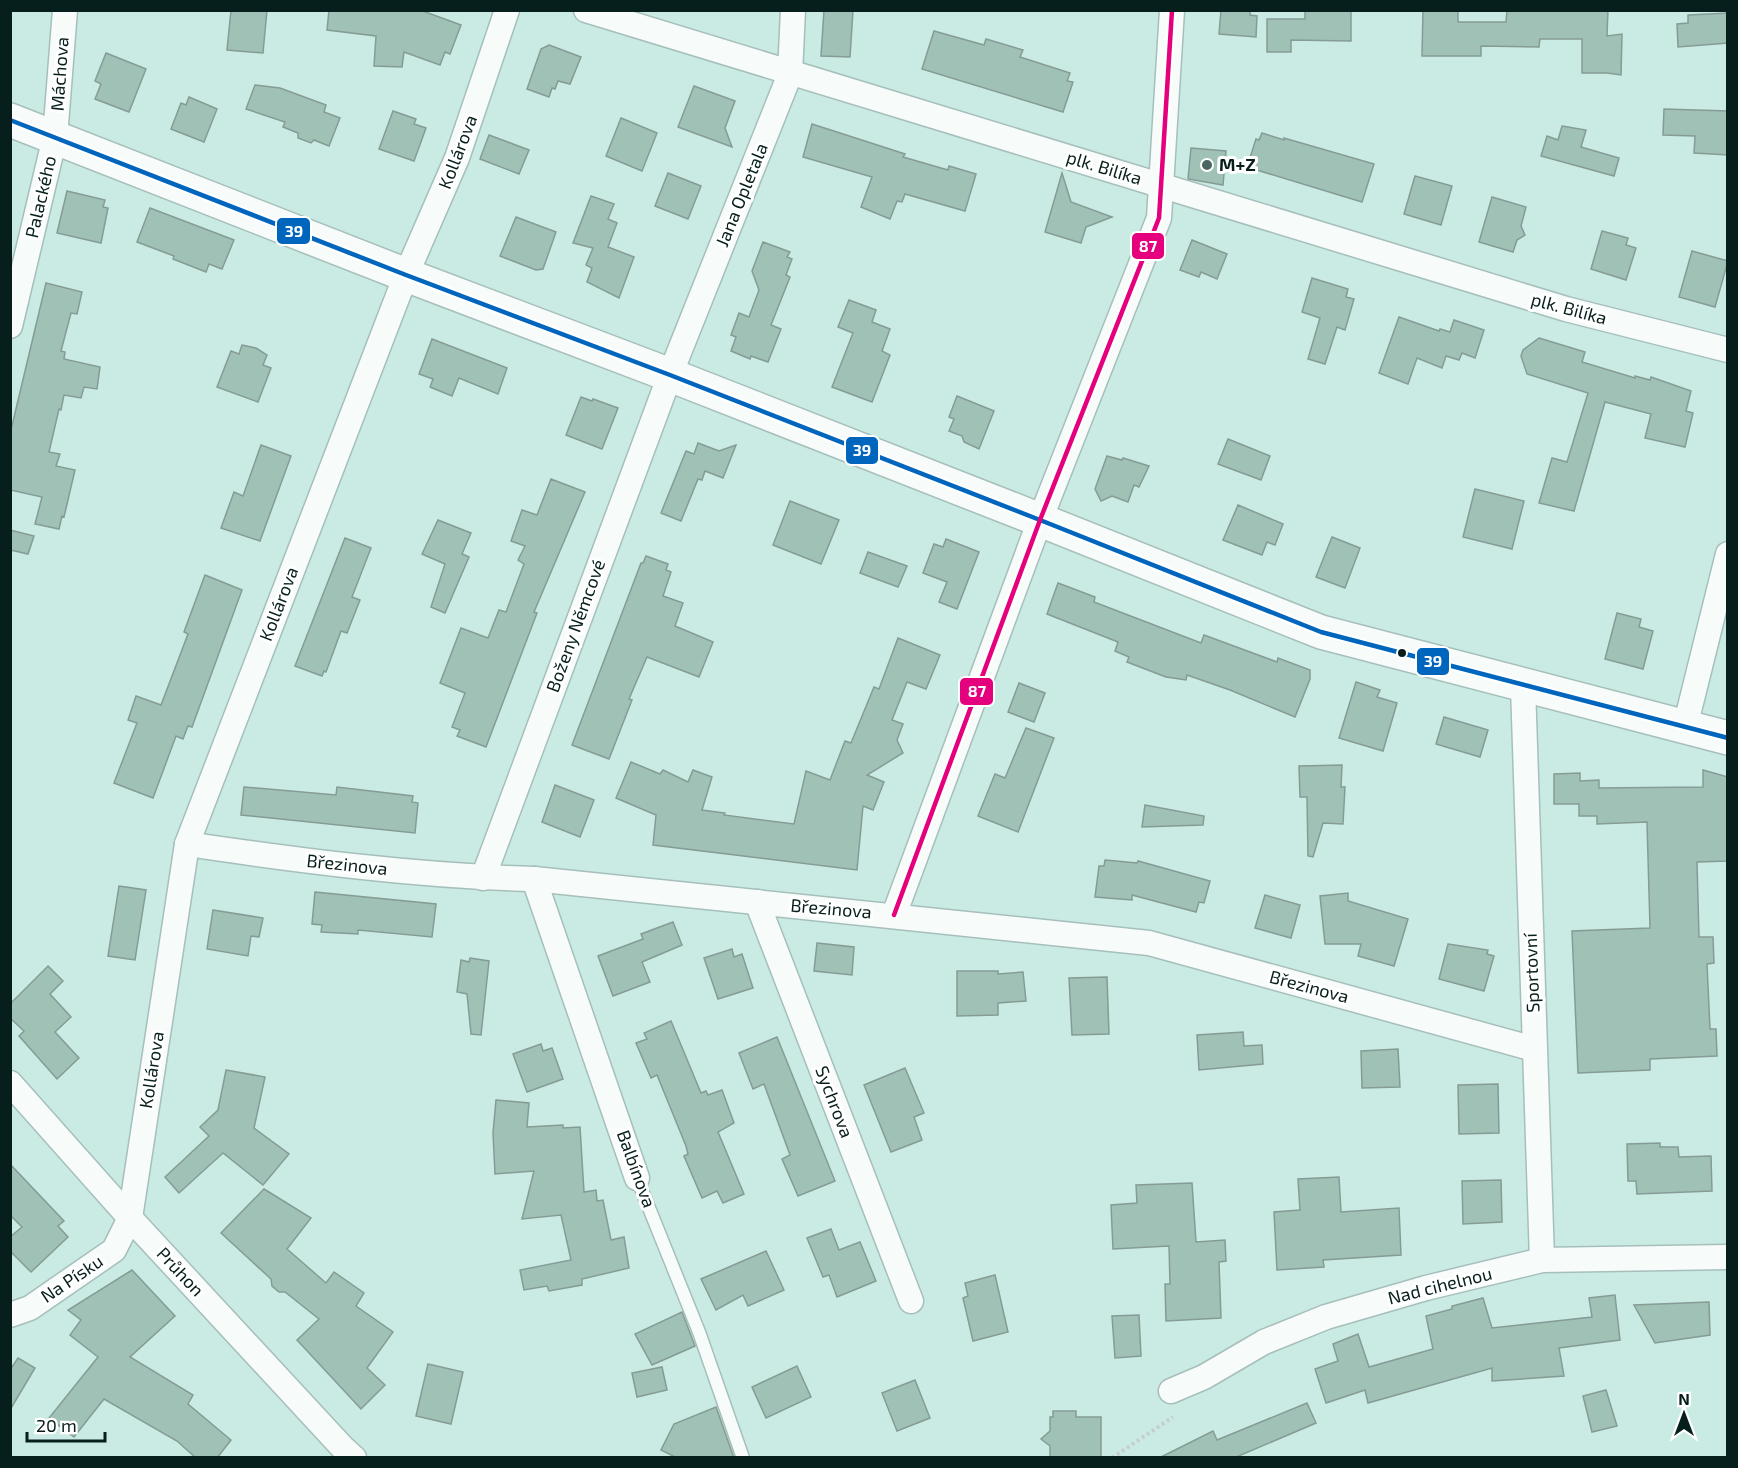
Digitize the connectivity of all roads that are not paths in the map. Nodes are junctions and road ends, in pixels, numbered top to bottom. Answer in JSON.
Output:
{"nodes":[{"id":1,"x":65,"y":10,"type":"edge"},
{"id":2,"x":507,"y":10,"type":"edge"},
{"id":3,"x":586,"y":10,"type":"edge"},
{"id":4,"x":793,"y":10,"type":"edge"},
{"id":5,"x":1172,"y":10,"type":"edge"},
{"id":6,"x":790,"y":74,"type":"junction"},
{"id":7,"x":10,"y":120,"type":"edge"},
{"id":8,"x":55,"y":137,"type":"junction"},
{"id":9,"x":1163,"y":186,"type":"junction"},
{"id":10,"x":406,"y":276,"type":"junction"},
{"id":11,"x":10,"y":326,"type":"edge"},
{"id":12,"x":1728,"y":350,"type":"edge"},
{"id":13,"x":670,"y":375,"type":"junction"},
{"id":14,"x":1040,"y":519,"type":"junction"},
{"id":15,"x":1728,"y":554,"type":"edge"},
{"id":16,"x":1523,"y":686,"type":"junction"},
{"id":17,"x":1685,"y":727,"type":"junction"},
{"id":18,"x":1728,"y":738,"type":"edge"},
{"id":19,"x":187,"y":844,"type":"junction"},
{"id":20,"x":483,"y":878,"type":"junction"},
{"id":21,"x":534,"y":879,"type":"junction"},
{"id":22,"x":757,"y":902,"type":"junction"},
{"id":23,"x":894,"y":915,"type":"junction"},
{"id":24,"x":1534,"y":1049,"type":"junction"},
{"id":25,"x":10,"y":1083,"type":"edge"},
{"id":26,"x":638,"y":1178,"type":"joint"},
{"id":27,"x":130,"y":1218,"type":"junction"},
{"id":28,"x":1728,"y":1257,"type":"edge"},
{"id":29,"x":1542,"y":1260,"type":"junction"},
{"id":30,"x":911,"y":1302,"type":"dead end"},
{"id":31,"x":20,"y":1312,"type":"edge"},
{"id":32,"x":10,"y":1332,"type":"edge"},
{"id":33,"x":1171,"y":1391,"type":"dead end"},
{"id":34,"x":354,"y":1458,"type":"edge"},
{"id":35,"x":743,"y":1458,"type":"edge"}],
"edges":[{"from":1,"to":8,"type":"street","name":"Máchova"},
{"from":2,"to":10,"type":"street","name":"Kollárova"},
{"from":3,"to":6,"type":"street","name":"plk. Bilíka"},
{"from":4,"to":6,"type":"street","name":"Jana Opletala"},
{"from":5,"to":9,"type":"street"},
{"from":6,"to":9,"type":"street","name":"plk. Bilíka"},
{"from":6,"to":13,"type":"street","name":"Jana Opletala"},
{"from":7,"to":8,"type":"street"},
{"from":8,"to":10,"type":"street"},
{"from":8,"to":11,"type":"street","name":"Palackého"},
{"from":9,"to":12,"type":"street","name":"plk. Bilíka"},
{"from":9,"to":14,"type":"street"},
{"from":10,"to":13,"type":"street"},
{"from":10,"to":19,"type":"street","name":"Kollárova"},
{"from":13,"to":14,"type":"street"},
{"from":13,"to":20,"type":"street","name":"Boženy Němcové"},
{"from":14,"to":16,"type":"street"},
{"from":14,"to":23,"type":"street"},
{"from":15,"to":17,"type":"street"},
{"from":16,"to":17,"type":"street"},
{"from":16,"to":24,"type":"street","name":"Sportovní"},
{"from":17,"to":18,"type":"street"},
{"from":19,"to":20,"type":"street","name":"Březinova"},
{"from":19,"to":27,"type":"street","name":"Kollárova"},
{"from":20,"to":21,"type":"street","name":"Březinova"},
{"from":21,"to":22,"type":"street","name":"Březinova"},
{"from":21,"to":26,"type":"street","name":"Balbínova"},
{"from":22,"to":23,"type":"street","name":"Březinova"},
{"from":22,"to":30,"type":"street","name":"Sychrova"},
{"from":23,"to":24,"type":"street","name":"Březinova"},
{"from":24,"to":29,"type":"street","name":"Sportovní"},
{"from":25,"to":27,"type":"street","name":"Průhon"},
{"from":26,"to":35,"type":"lane","name":"Balbínova"},
{"from":27,"to":31,"type":"street","name":"Na Písku"},
{"from":27,"to":34,"type":"street","name":"Průhon"},
{"from":28,"to":29,"type":"street","name":"Nad cihelnou"},
{"from":29,"to":33,"type":"street","name":"Nad cihelnou"},
{"from":31,"to":32,"type":"street","name":"Na Písku"}]}
